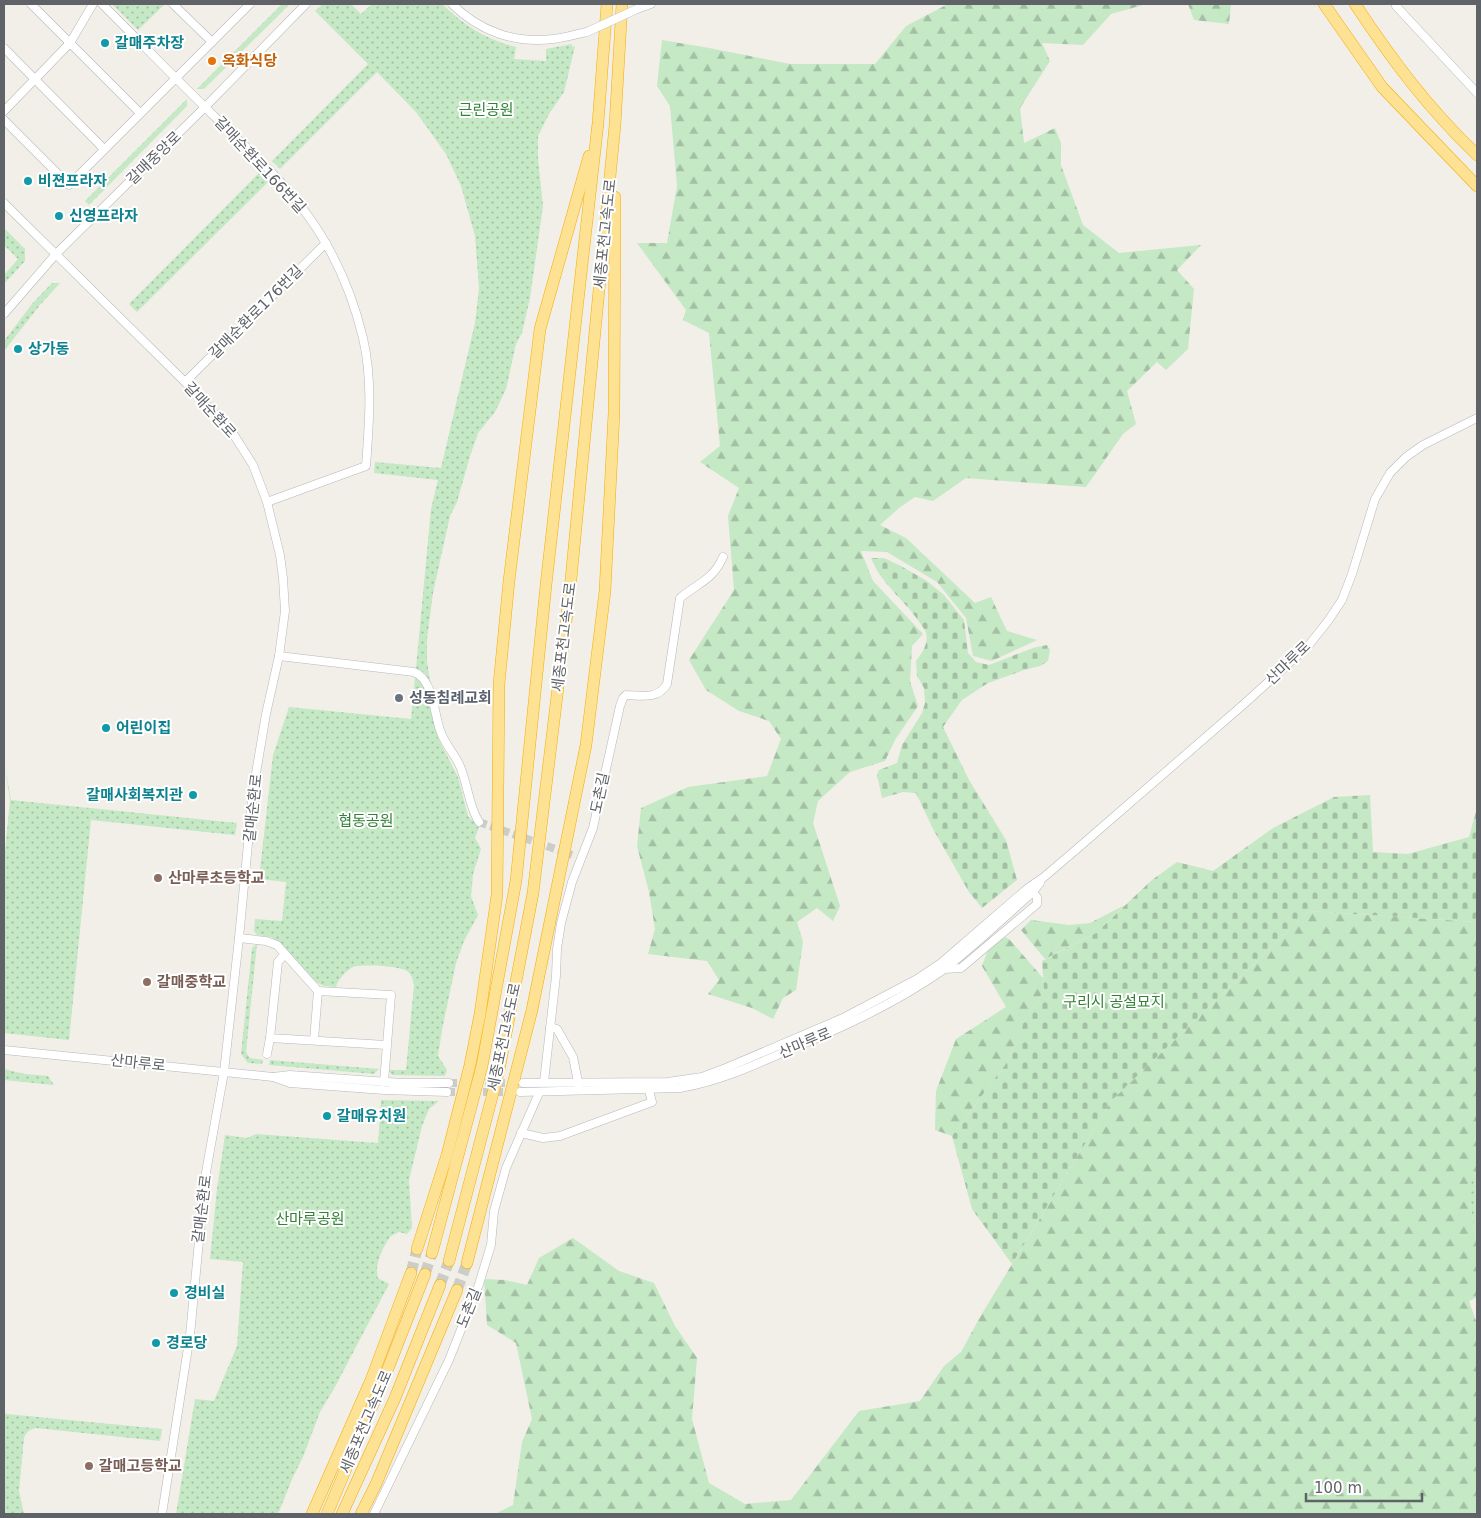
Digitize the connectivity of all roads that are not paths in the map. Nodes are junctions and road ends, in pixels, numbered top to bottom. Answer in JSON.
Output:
{"nodes":[{"id":1,"x":30,"y":4,"type":"edge"},
{"id":2,"x":93,"y":4,"type":"edge"},
{"id":3,"x":102,"y":4,"type":"edge"},
{"id":4,"x":173,"y":4,"type":"edge"},
{"id":5,"x":306,"y":4,"type":"edge"},
{"id":6,"x":452,"y":4,"type":"edge"},
{"id":7,"x":607,"y":4,"type":"edge"},
{"id":8,"x":622,"y":4,"type":"edge"},
{"id":9,"x":651,"y":4,"type":"edge"},
{"id":10,"x":1324,"y":4,"type":"edge"},
{"id":11,"x":1355,"y":4,"type":"edge"},
{"id":12,"x":1396,"y":4,"type":"edge"},
{"id":13,"x":246,"y":5,"type":"edge"},
{"id":14,"x":212,"y":42,"type":"junction"},
{"id":15,"x":70,"y":43,"type":"junction"},
{"id":16,"x":4,"y":48,"type":"edge"},
{"id":17,"x":176,"y":78,"type":"junction"},
{"id":18,"x":36,"y":80,"type":"junction"},
{"id":19,"x":1477,"y":93,"type":"edge"},
{"id":20,"x":205,"y":107,"type":"junction"},
{"id":21,"x":4,"y":111,"type":"edge"},
{"id":22,"x":140,"y":113,"type":"junction"},
{"id":23,"x":4,"y":120,"type":"edge"},
{"id":24,"x":598,"y":123,"type":"junction"},
{"id":25,"x":615,"y":125,"type":"junction"},
{"id":26,"x":104,"y":149,"type":"junction"},
{"id":27,"x":1477,"y":155,"type":"edge"},
{"id":28,"x":1477,"y":186,"type":"edge"},
{"id":29,"x":4,"y":203,"type":"edge"},
{"id":30,"x":326,"y":243,"type":"junction"},
{"id":31,"x":56,"y":254,"type":"junction"},
{"id":32,"x":4,"y":314,"type":"edge"},
{"id":33,"x":185,"y":382,"type":"junction"},
{"id":34,"x":1477,"y":418,"type":"edge"},
{"id":35,"x":267,"y":502,"type":"junction"},
{"id":36,"x":723,"y":557,"type":"dead end"},
{"id":37,"x":279,"y":656,"type":"junction"},
{"id":38,"x":479,"y":822,"type":"dead end"},
{"id":39,"x":572,"y":855,"type":"tunnel mouth"},
{"id":40,"x":581,"y":857,"type":"junction"},
{"id":41,"x":1030,"y":890,"type":"junction"},
{"id":42,"x":239,"y":938,"type":"junction"},
{"id":43,"x":285,"y":954,"type":"junction"},
{"id":44,"x":944,"y":969,"type":"junction"},
{"id":45,"x":318,"y":991,"type":"junction"},
{"id":46,"x":550,"y":1027,"type":"junction"},
{"id":47,"x":270,"y":1038,"type":"junction"},
{"id":48,"x":314,"y":1040,"type":"junction"},
{"id":49,"x":386,"y":1045,"type":"junction"},
{"id":50,"x":4,"y":1050,"type":"edge"},
{"id":51,"x":267,"y":1054,"type":"dead end"},
{"id":52,"x":224,"y":1072,"type":"junction"},
{"id":53,"x":273,"y":1077,"type":"junction"},
{"id":54,"x":384,"y":1082,"type":"junction"},
{"id":55,"x":544,"y":1082,"type":"junction"},
{"id":56,"x":449,"y":1083,"type":"tunnel mouth"},
{"id":57,"x":523,"y":1083,"type":"tunnel mouth"},
{"id":58,"x":648,"y":1086,"type":"junction"},
{"id":59,"x":579,"y":1087,"type":"junction"},
{"id":60,"x":446,"y":1092,"type":"tunnel mouth"},
{"id":61,"x":520,"y":1092,"type":"tunnel mouth"},
{"id":62,"x":539,"y":1093,"type":"junction"},
{"id":63,"x":521,"y":1133,"type":"junction"},
{"id":64,"x":417,"y":1249,"type":"tunnel mouth"},
{"id":65,"x":432,"y":1253,"type":"tunnel mouth"},
{"id":66,"x":449,"y":1262,"type":"tunnel mouth"},
{"id":67,"x":467,"y":1263,"type":"tunnel mouth"},
{"id":68,"x":411,"y":1273,"type":"tunnel mouth"},
{"id":69,"x":425,"y":1274,"type":"tunnel mouth"},
{"id":70,"x":440,"y":1285,"type":"tunnel mouth"},
{"id":71,"x":457,"y":1290,"type":"tunnel mouth"},
{"id":72,"x":162,"y":1514,"type":"edge"},
{"id":73,"x":312,"y":1514,"type":"edge"},
{"id":74,"x":327,"y":1514,"type":"edge"},
{"id":75,"x":342,"y":1514,"type":"edge"},
{"id":76,"x":361,"y":1514,"type":"edge"},
{"id":77,"x":374,"y":1514,"type":"edge"}],
"edges":[{"from":1,"to":15,"type":"street"},
{"from":2,"to":15,"type":"street"},
{"from":3,"to":17,"type":"street","name":"갈매순환로166번길"},
{"from":4,"to":14,"type":"street"},
{"from":5,"to":20,"type":"street","name":"갈매중앙로"},
{"from":6,"to":9,"type":"street","bridge":true},
{"from":7,"to":24,"type":"highway","name":"세종포천고속도로"},
{"from":8,"to":25,"type":"highway","name":"세종포천고속도로"},
{"from":10,"to":28,"type":"highway"},
{"from":11,"to":27,"type":"highway"},
{"from":12,"to":19,"type":"street"},
{"from":13,"to":14,"type":"street"},
{"from":14,"to":17,"type":"street"},
{"from":15,"to":18,"type":"street"},
{"from":15,"to":22,"type":"street"},
{"from":16,"to":18,"type":"street"},
{"from":17,"to":20,"type":"street","name":"갈매순환로166번길"},
{"from":17,"to":22,"type":"street"},
{"from":18,"to":21,"type":"street"},
{"from":18,"to":26,"type":"street"},
{"from":20,"to":30,"type":"street","name":"갈매순환로166번길"},
{"from":20,"to":31,"type":"street","name":"갈매중앙로"},
{"from":22,"to":26,"type":"street"},
{"from":23,"to":26,"type":"street"},
{"from":24,"to":64,"type":"highway"},
{"from":24,"to":65,"type":"highway","name":"세종포천고속도로"},
{"from":25,"to":66,"type":"highway","name":"세종포천고속도로"},
{"from":25,"to":67,"type":"highway"},
{"from":29,"to":31,"type":"street","name":"갈매순환로"},
{"from":30,"to":33,"type":"street","name":"갈매순환로176번길"},
{"from":30,"to":35,"type":"street","name":"갈매순환로166번길"},
{"from":31,"to":32,"type":"street","name":"갈매중앙로"},
{"from":31,"to":33,"type":"street","name":"갈매순환로"},
{"from":33,"to":35,"type":"street","name":"갈매순환로"},
{"from":34,"to":41,"type":"street","name":"산마루로"},
{"from":35,"to":37,"type":"street","name":"갈매순환로"},
{"from":36,"to":40,"type":"street","name":"도촌길"},
{"from":37,"to":38,"type":"street"},
{"from":37,"to":42,"type":"street","name":"갈매순환로"},
{"from":39,"to":40,"type":"street"},
{"from":40,"to":46,"type":"street","name":"도촌길"},
{"from":41,"to":44,"type":"street","name":"산마루로"},
{"from":41,"to":44,"type":"street"},
{"from":41,"to":58,"type":"street","name":"산마루로"},
{"from":42,"to":43,"type":"street"},
{"from":42,"to":52,"type":"street","name":"갈매순환로"},
{"from":43,"to":45,"type":"street"},
{"from":43,"to":47,"type":"street"},
{"from":44,"to":58,"type":"street","name":"산마루로"},
{"from":45,"to":48,"type":"street"},
{"from":45,"to":49,"type":"street"},
{"from":46,"to":55,"type":"street","name":"도촌길"},
{"from":46,"to":59,"type":"street"},
{"from":47,"to":48,"type":"street"},
{"from":47,"to":51,"type":"street"},
{"from":48,"to":49,"type":"street"},
{"from":49,"to":54,"type":"street"},
{"from":50,"to":52,"type":"street","name":"산마루로"},
{"from":52,"to":53,"type":"street","name":"산마루로"},
{"from":52,"to":72,"type":"street","name":"갈매순환로"},
{"from":53,"to":54,"type":"street","name":"산마루로"},
{"from":53,"to":60,"type":"street","name":"산마루로"},
{"from":54,"to":56,"type":"street","name":"산마루로"},
{"from":55,"to":57,"type":"street","name":"산마루로"},
{"from":55,"to":59,"type":"street","name":"산마루로"},
{"from":58,"to":59,"type":"street","name":"산마루로"},
{"from":58,"to":63,"type":"street"},
{"from":59,"to":62,"type":"street","name":"산마루로"},
{"from":61,"to":62,"type":"street","name":"산마루로"},
{"from":62,"to":63,"type":"street","name":"도촌길"},
{"from":63,"to":77,"type":"street","name":"도촌길"},
{"from":68,"to":73,"type":"highway"},
{"from":69,"to":74,"type":"highway","name":"세종포천고속도로"},
{"from":70,"to":75,"type":"highway","name":"세종포천고속도로"},
{"from":71,"to":76,"type":"highway"}]}
